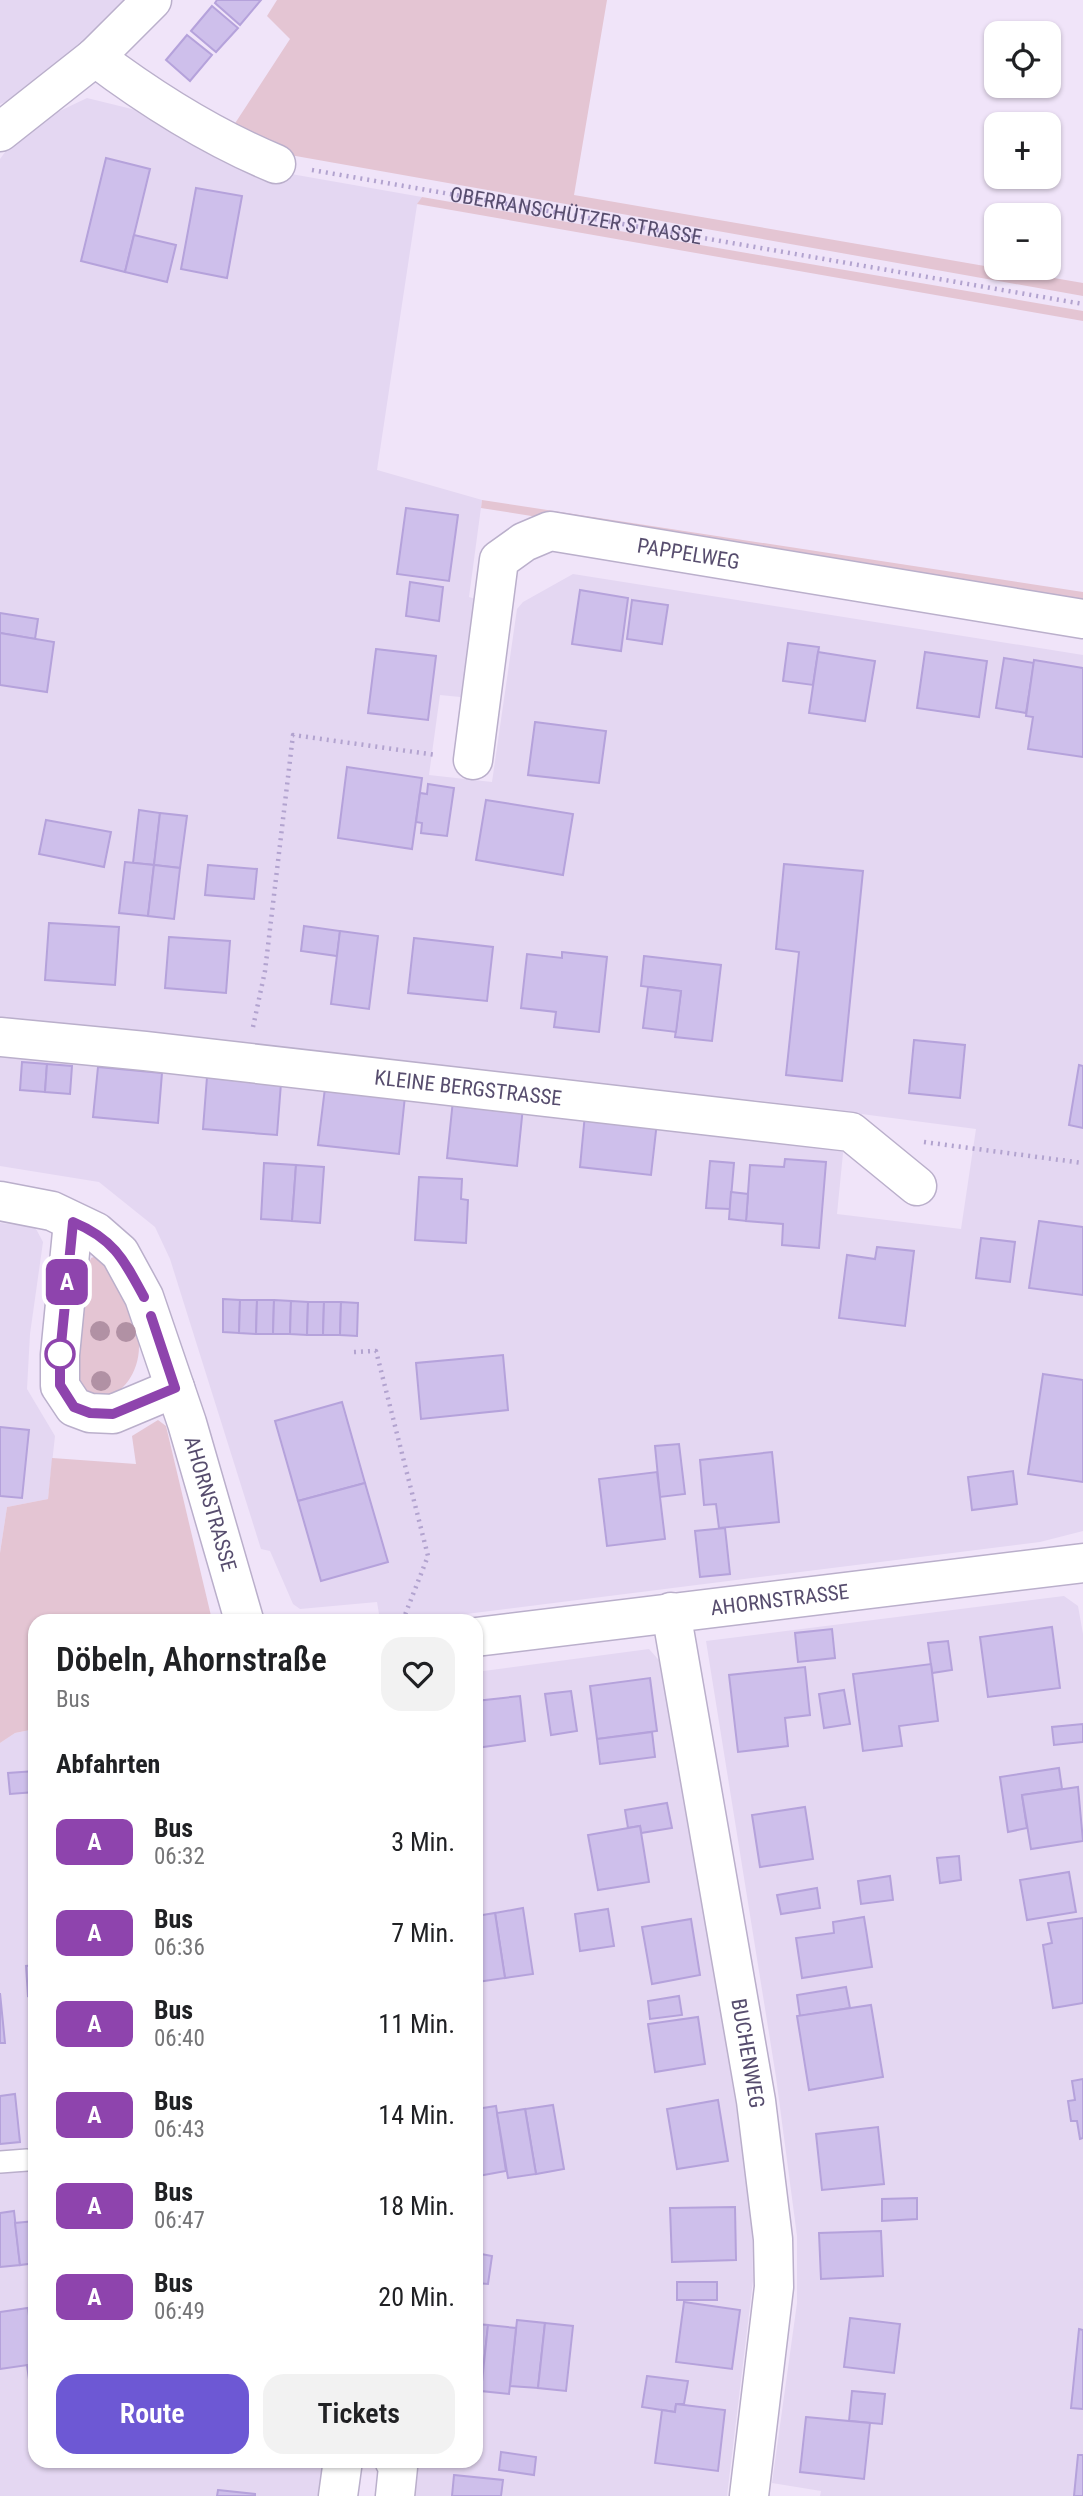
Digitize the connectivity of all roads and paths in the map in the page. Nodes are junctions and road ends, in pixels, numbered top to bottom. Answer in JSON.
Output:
{"nodes":[{"id":1,"x":152,"y":0,"type":"edge"},
{"id":2,"x":95,"y":57,"type":"junction"},
{"id":3,"x":0,"y":132,"type":"edge"},
{"id":4,"x":276,"y":164,"type":"joint"},
{"id":5,"x":1083,"y":304,"type":"edge"},
{"id":6,"x":1083,"y":620,"type":"edge"},
{"id":7,"x":472,"y":760,"type":"joint"},
{"id":8,"x":0,"y":1037,"type":"edge"},
{"id":9,"x":246,"y":1062,"type":"junction"},
{"id":10,"x":919,"y":1141,"type":"dead end"},
{"id":11,"x":1083,"y":1163,"type":"edge"},
{"id":12,"x":917,"y":1186,"type":"dead end"},
{"id":13,"x":0,"y":1201,"type":"edge"},
{"id":14,"x":73,"y":1222,"type":"junction"},
{"id":15,"x":354,"y":1352,"type":"dead end"},
{"id":16,"x":175,"y":1388,"type":"junction"},
{"id":17,"x":1083,"y":1563,"type":"edge"},
{"id":18,"x":671,"y":1612,"type":"junction"},
{"id":19,"x":242,"y":1614,"type":"edge"},
{"id":20,"x":405,"y":1614,"type":"edge"},
{"id":21,"x":483,"y":1636,"type":"edge"},
{"id":22,"x":27,"y":2160,"type":"dead end"},
{"id":23,"x":0,"y":2162,"type":"edge"},
{"id":24,"x":342,"y":2468,"type":"edge"},
{"id":25,"x":398,"y":2468,"type":"edge"},
{"id":26,"x":338,"y":2496,"type":"edge"},
{"id":27,"x":395,"y":2496,"type":"edge"},
{"id":28,"x":749,"y":2496,"type":"edge"}],
"edges":[{"from":1,"to":2,"type":"street"},
{"from":2,"to":3,"type":"street"},
{"from":2,"to":4,"type":"street"},
{"from":4,"to":5,"type":"path","name":"OBERRANSCHÜTZER STRASSE"},
{"from":6,"to":7,"type":"street","name":"PAPPELWEG"},
{"from":7,"to":9,"type":"path"},
{"from":8,"to":9,"type":"street","name":"KLEINE BERGSTRASSE"},
{"from":9,"to":12,"type":"street","name":"KLEINE BERGSTRASSE"},
{"from":10,"to":11,"type":"path"},
{"from":13,"to":14,"type":"street","name":"AHORNSTRASSE"},
{"from":14,"to":16,"type":"street","name":"AHORNSTRASSE"},
{"from":14,"to":16,"type":"street"},
{"from":15,"to":20,"type":"path"},
{"from":16,"to":19,"type":"street","name":"AHORNSTRASSE"},
{"from":17,"to":18,"type":"street","name":"AHORNSTRASSE"},
{"from":18,"to":21,"type":"street","name":"AHORNSTRASSE"},
{"from":18,"to":28,"type":"street","name":"BUCHENWEG"},
{"from":22,"to":23,"type":"lane"},
{"from":24,"to":26,"type":"street"},
{"from":25,"to":27,"type":"street"}]}
